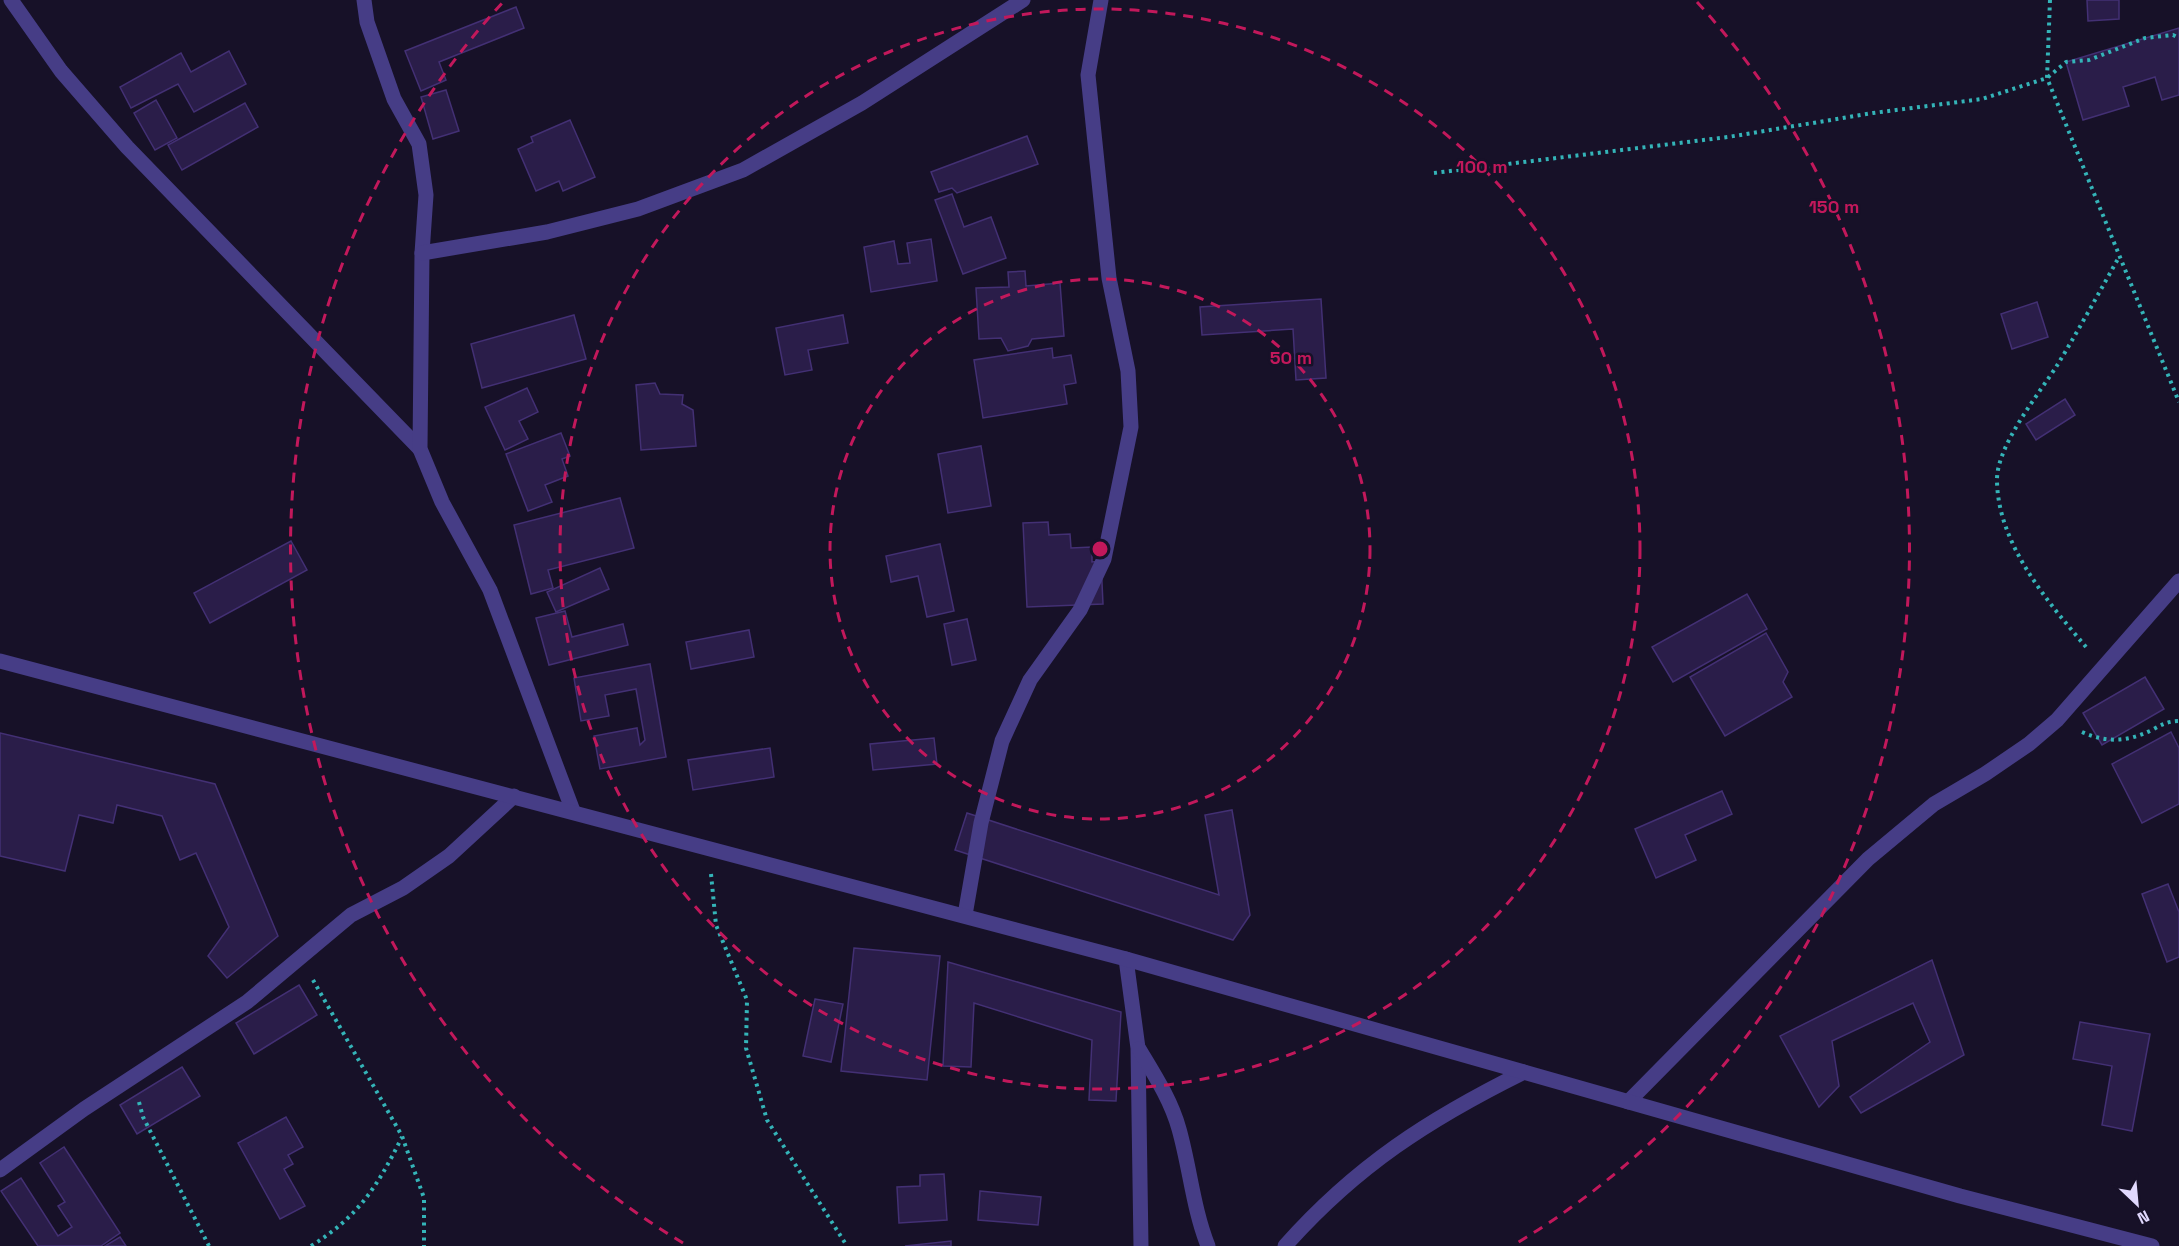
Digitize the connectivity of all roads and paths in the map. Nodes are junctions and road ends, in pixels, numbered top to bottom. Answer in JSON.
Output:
{"nodes":[{"id":1,"x":11,"y":0,"type":"edge"},
{"id":2,"x":364,"y":0,"type":"edge"},
{"id":3,"x":1023,"y":0,"type":"edge"},
{"id":4,"x":1101,"y":0,"type":"edge"},
{"id":5,"x":2050,"y":0,"type":"edge"},
{"id":6,"x":2179,"y":38,"type":"edge"},
{"id":7,"x":2047,"y":78,"type":"junction"},
{"id":8,"x":1434,"y":173,"type":"dead end"},
{"id":9,"x":423,"y":253,"type":"junction"},
{"id":10,"x":2119,"y":257,"type":"junction"},
{"id":11,"x":2179,"y":402,"type":"edge"},
{"id":12,"x":420,"y":449,"type":"junction"},
{"id":13,"x":2179,"y":581,"type":"edge"},
{"id":14,"x":0,"y":661,"type":"edge"},
{"id":15,"x":2105,"y":669,"type":"junction"},
{"id":16,"x":2057,"y":720,"type":"junction"},
{"id":17,"x":2179,"y":721,"type":"edge"},
{"id":18,"x":514,"y":796,"type":"junction"},
{"id":19,"x":573,"y":811,"type":"junction"},
{"id":20,"x":708,"y":846,"type":"junction"},
{"id":21,"x":965,"y":915,"type":"junction"},
{"id":22,"x":301,"y":956,"type":"junction"},
{"id":23,"x":1126,"y":959,"type":"junction"},
{"id":24,"x":1138,"y":1048,"type":"junction"},
{"id":25,"x":149,"y":1067,"type":"junction"},
{"id":26,"x":1524,"y":1072,"type":"junction"},
{"id":27,"x":1628,"y":1102,"type":"junction"},
{"id":28,"x":402,"y":1136,"type":"junction"},
{"id":29,"x":0,"y":1170,"type":"edge"},
{"id":30,"x":2113,"y":1241,"type":"edge"},
{"id":31,"x":209,"y":1246,"type":"edge"},
{"id":32,"x":311,"y":1246,"type":"edge"},
{"id":33,"x":424,"y":1246,"type":"edge"},
{"id":34,"x":847,"y":1246,"type":"edge"},
{"id":35,"x":1141,"y":1246,"type":"edge"},
{"id":36,"x":1208,"y":1246,"type":"edge"},
{"id":37,"x":1285,"y":1246,"type":"edge"},
{"id":38,"x":2152,"y":1246,"type":"edge"}],
"edges":[{"from":1,"to":12,"type":"street"},
{"from":2,"to":9,"type":"street"},
{"from":3,"to":9,"type":"street"},
{"from":4,"to":21,"type":"street"},
{"from":5,"to":7,"type":"path"},
{"from":6,"to":7,"type":"path"},
{"from":7,"to":8,"type":"path"},
{"from":7,"to":10,"type":"path"},
{"from":9,"to":12,"type":"street"},
{"from":10,"to":11,"type":"path"},
{"from":10,"to":15,"type":"path"},
{"from":12,"to":19,"type":"street"},
{"from":13,"to":15,"type":"street"},
{"from":14,"to":18,"type":"street"},
{"from":15,"to":16,"type":"street"},
{"from":16,"to":17,"type":"path"},
{"from":16,"to":27,"type":"street"},
{"from":18,"to":19,"type":"street"},
{"from":18,"to":22,"type":"street"},
{"from":19,"to":20,"type":"street"},
{"from":20,"to":21,"type":"street"},
{"from":20,"to":34,"type":"path"},
{"from":21,"to":23,"type":"street"},
{"from":22,"to":25,"type":"street"},
{"from":22,"to":28,"type":"path"},
{"from":23,"to":24,"type":"street"},
{"from":23,"to":26,"type":"street"},
{"from":24,"to":35,"type":"street"},
{"from":24,"to":36,"type":"street"},
{"from":25,"to":29,"type":"street"},
{"from":25,"to":31,"type":"path"},
{"from":26,"to":27,"type":"street"},
{"from":26,"to":37,"type":"street"},
{"from":27,"to":30,"type":"street"},
{"from":28,"to":32,"type":"path"},
{"from":28,"to":33,"type":"path"},
{"from":30,"to":38,"type":"street"}]}
